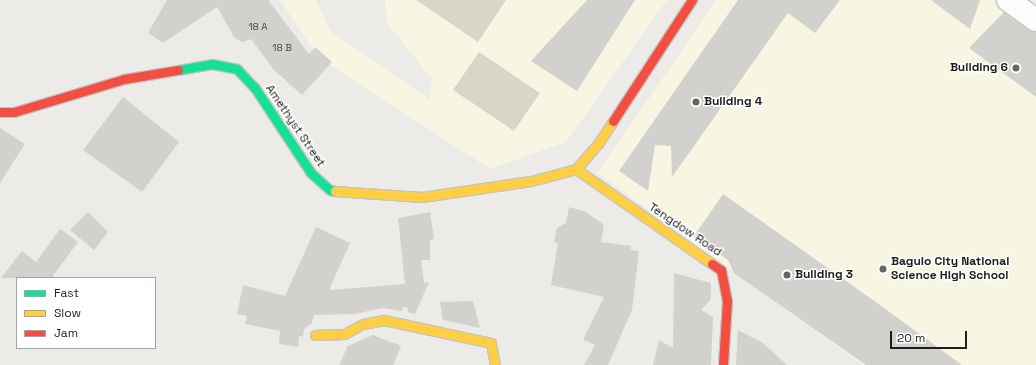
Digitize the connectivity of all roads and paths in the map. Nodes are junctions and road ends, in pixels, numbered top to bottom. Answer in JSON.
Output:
{"nodes":[{"id":1,"x":692,"y":0,"type":"edge"},
{"id":2,"x":1008,"y":0,"type":"edge"},
{"id":3,"x":1036,"y":20,"type":"edge"},
{"id":4,"x":0,"y":112,"type":"edge"},
{"id":5,"x":576,"y":169,"type":"junction"},
{"id":6,"x":315,"y":335,"type":"dead end"},
{"id":7,"x":495,"y":365,"type":"edge"},
{"id":8,"x":723,"y":365,"type":"edge"}],
"edges":[{"from":1,"to":5,"type":"street"},
{"from":2,"to":3,"type":"street"},
{"from":4,"to":5,"type":"street","name":"Amethyst Street"},
{"from":5,"to":8,"type":"street","name":"Tengdow Road"},
{"from":6,"to":7,"type":"street"}]}
